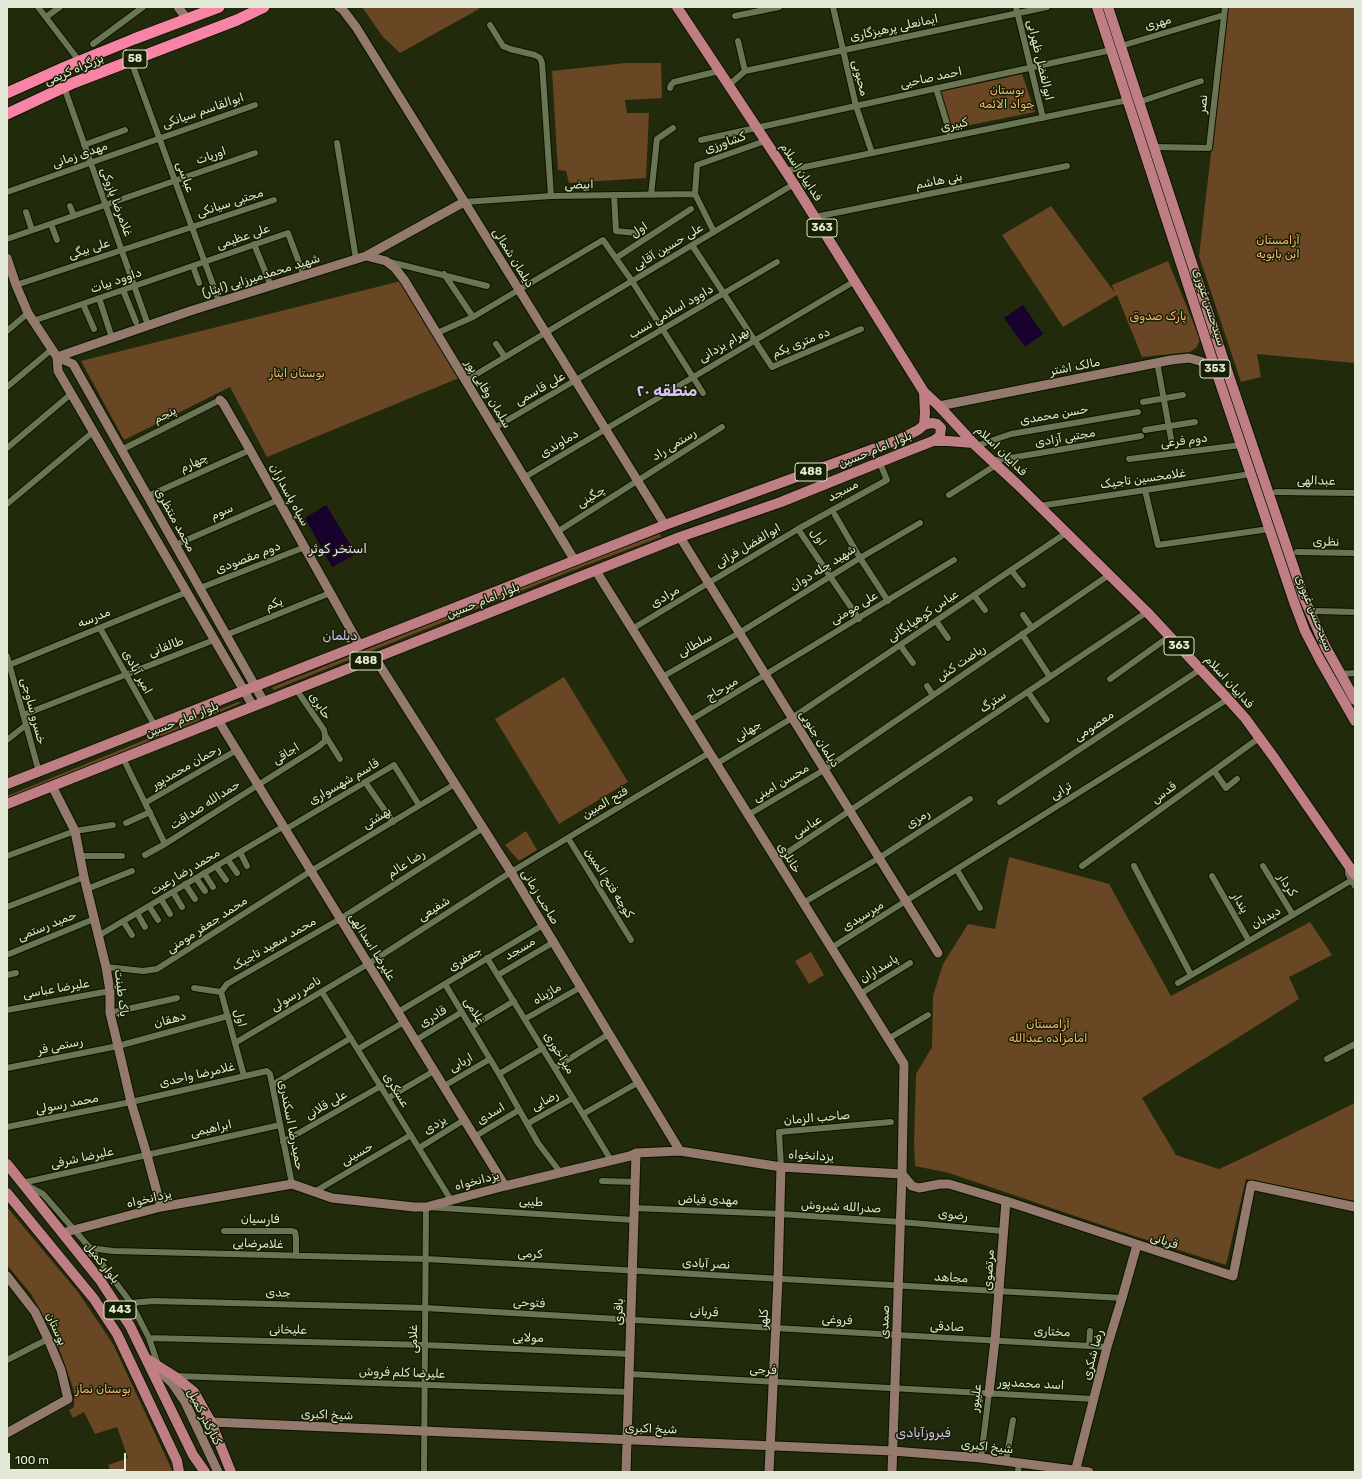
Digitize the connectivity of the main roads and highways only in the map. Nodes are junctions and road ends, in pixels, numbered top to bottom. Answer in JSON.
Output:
{"nodes":[{"id":1,"x":219,"y":7,"type":"edge"},
{"id":2,"x":264,"y":7,"type":"edge"},
{"id":3,"x":677,"y":7,"type":"edge"},
{"id":4,"x":1097,"y":7,"type":"edge"},
{"id":5,"x":1108,"y":7,"type":"edge"},
{"id":6,"x":205,"y":10,"type":"edge"},
{"id":7,"x":7,"y":93,"type":"edge"},
{"id":8,"x":7,"y":114,"type":"edge"},
{"id":9,"x":924,"y":392,"type":"junction"},
{"id":10,"x":924,"y":425,"type":"junction"},
{"id":11,"x":933,"y":441,"type":"junction"},
{"id":12,"x":975,"y":445,"type":"junction"},
{"id":13,"x":1355,"y":700,"type":"edge"},
{"id":14,"x":1355,"y":721,"type":"edge"},
{"id":15,"x":7,"y":784,"type":"edge"},
{"id":16,"x":7,"y":804,"type":"edge"},
{"id":17,"x":1354,"y":880,"type":"edge"},
{"id":18,"x":7,"y":1164,"type":"edge"},
{"id":19,"x":7,"y":1194,"type":"edge"},
{"id":20,"x":147,"y":1359,"type":"junction"},
{"id":21,"x":179,"y":1472,"type":"edge"},
{"id":22,"x":205,"y":1472,"type":"edge"},
{"id":23,"x":231,"y":1472,"type":"edge"}],
"edges":[{"from":1,"to":6,"type":"highway","name":"بزرگراه کریمی","number":"58"},
{"from":2,"to":8,"type":"highway","name":"بزرگراه کریمی","number":"58"},
{"from":3,"to":9,"type":"main road","name":"فداییان اسلام","number":"363"},
{"from":4,"to":14,"type":"main road","name":"سیدحسن غیوری","number":"353"},
{"from":5,"to":13,"type":"main road","name":"سیدحسن غیوری","number":"353"},
{"from":6,"to":7,"type":"highway","name":"بزرگراه کریمی","number":"58"},
{"from":9,"to":10,"type":"main road","name":"بلوار امام حسین"},
{"from":9,"to":12,"type":"main road","name":"فداییان اسلام","number":"363"},
{"from":10,"to":11,"type":"main road"},
{"from":10,"to":15,"type":"main road","name":"بلوار امام حسین","number":"488"},
{"from":11,"to":12,"type":"main road","name":"بلوار امام حسین","number":"488"},
{"from":11,"to":16,"type":"main road","name":"بلوار امام حسین","number":"488"},
{"from":12,"to":17,"type":"main road","name":"فداییان اسلام","number":"363"},
{"from":18,"to":20,"type":"main road","name":"بلوار کمیل","number":"443"},
{"from":19,"to":21,"type":"main road","number":"443"},
{"from":20,"to":22,"type":"main road","name":"بلوار کمیل","number":"443"},
{"from":20,"to":23,"type":"main road"}]}
